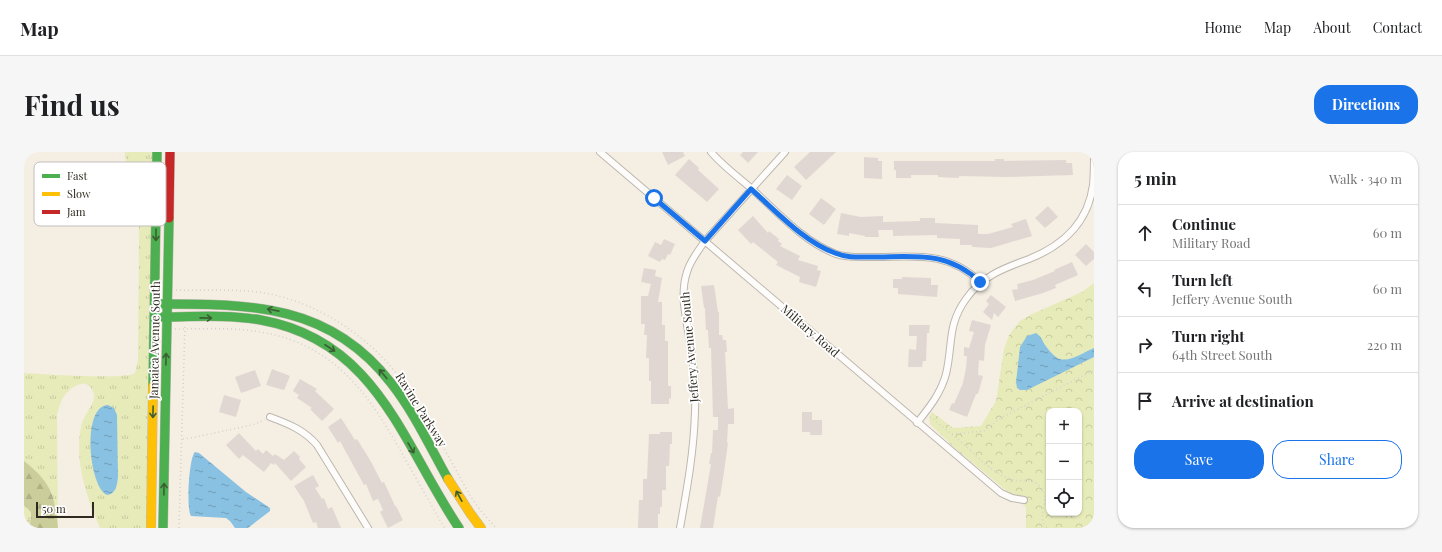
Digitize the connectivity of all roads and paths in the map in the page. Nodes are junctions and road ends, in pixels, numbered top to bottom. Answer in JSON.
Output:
{"nodes":[{"id":1,"x":157,"y":152,"type":"edge"},
{"id":2,"x":170,"y":152,"type":"edge"},
{"id":3,"x":600,"y":152,"type":"edge"},
{"id":4,"x":711,"y":152,"type":"edge"},
{"id":5,"x":785,"y":152,"type":"edge"},
{"id":6,"x":1094,"y":152,"type":"edge"},
{"id":7,"x":157,"y":162,"type":"edge"},
{"id":8,"x":751,"y":189,"type":"junction"},
{"id":9,"x":156,"y":226,"type":"edge"},
{"id":10,"x":705,"y":241,"type":"junction"},
{"id":11,"x":980,"y":282,"type":"junction"},
{"id":12,"x":155,"y":304,"type":"junction"},
{"id":13,"x":167,"y":304,"type":"junction"},
{"id":14,"x":155,"y":317,"type":"junction"},
{"id":15,"x":167,"y":317,"type":"junction"},
{"id":16,"x":167,"y":329,"type":"junction"},
{"id":17,"x":185,"y":329,"type":"junction"},
{"id":18,"x":1094,"y":370,"type":"edge"},
{"id":19,"x":925,"y":413,"type":"junction"},
{"id":20,"x":270,"y":418,"type":"joint"},
{"id":21,"x":917,"y":423,"type":"junction"},
{"id":22,"x":952,"y":434,"type":"junction"},
{"id":23,"x":182,"y":439,"type":"junction"},
{"id":24,"x":1024,"y":500,"type":"dead end"},
{"id":25,"x":151,"y":528,"type":"edge"},
{"id":26,"x":163,"y":528,"type":"edge"},
{"id":27,"x":179,"y":528,"type":"edge"},
{"id":28,"x":368,"y":528,"type":"edge"},
{"id":29,"x":445,"y":528,"type":"edge"},
{"id":30,"x":459,"y":528,"type":"edge"},
{"id":31,"x":481,"y":528,"type":"edge"},
{"id":32,"x":680,"y":528,"type":"edge"},
{"id":33,"x":1047,"y":528,"type":"edge"}],
"edges":[{"from":1,"to":7,"type":"street","name":"Jamaica Avenue South","one_way":true},
{"from":2,"to":13,"type":"street","name":"Jamaica Avenue South"},
{"from":3,"to":10,"type":"street","name":"Military Road"},
{"from":4,"to":8,"type":"street"},
{"from":5,"to":8,"type":"street","name":"Jeffery Avenue South"},
{"from":6,"to":11,"type":"street"},
{"from":8,"to":10,"type":"street","name":"Jeffery Avenue South"},
{"from":8,"to":11,"type":"street"},
{"from":9,"to":12,"type":"street","name":"Jamaica Avenue South","one_way":true},
{"from":10,"to":21,"type":"street","name":"Military Road"},
{"from":10,"to":32,"type":"street","name":"Jeffery Avenue South"},
{"from":11,"to":19,"type":"street"},
{"from":12,"to":13,"type":"street","name":"Ravine Parkway"},
{"from":12,"to":14,"type":"street","name":"Jamaica Avenue South"},
{"from":13,"to":15,"type":"street","name":"Jamaica Avenue South"},
{"from":31,"to":13,"type":"street","name":"Ravine Parkway","one_way":true},
{"from":14,"to":15,"type":"street"},
{"from":14,"to":25,"type":"street","name":"Jamaica Avenue South","one_way":true},
{"from":15,"to":16,"type":"street","name":"Jamaica Avenue South"},
{"from":15,"to":30,"type":"street","one_way":true},
{"from":16,"to":17,"type":"path"},
{"from":26,"to":16,"type":"street","name":"Jamaica Avenue South","one_way":true},
{"from":17,"to":23,"type":"path"},
{"from":17,"to":29,"type":"path"},
{"from":18,"to":22,"type":"path"},
{"from":19,"to":21,"type":"street"},
{"from":19,"to":22,"type":"path"},
{"from":20,"to":23,"type":"path"},
{"from":20,"to":28,"type":"street"},
{"from":21,"to":24,"type":"street","name":"Military Road"},
{"from":22,"to":33,"type":"path"},
{"from":23,"to":27,"type":"path"}]}
